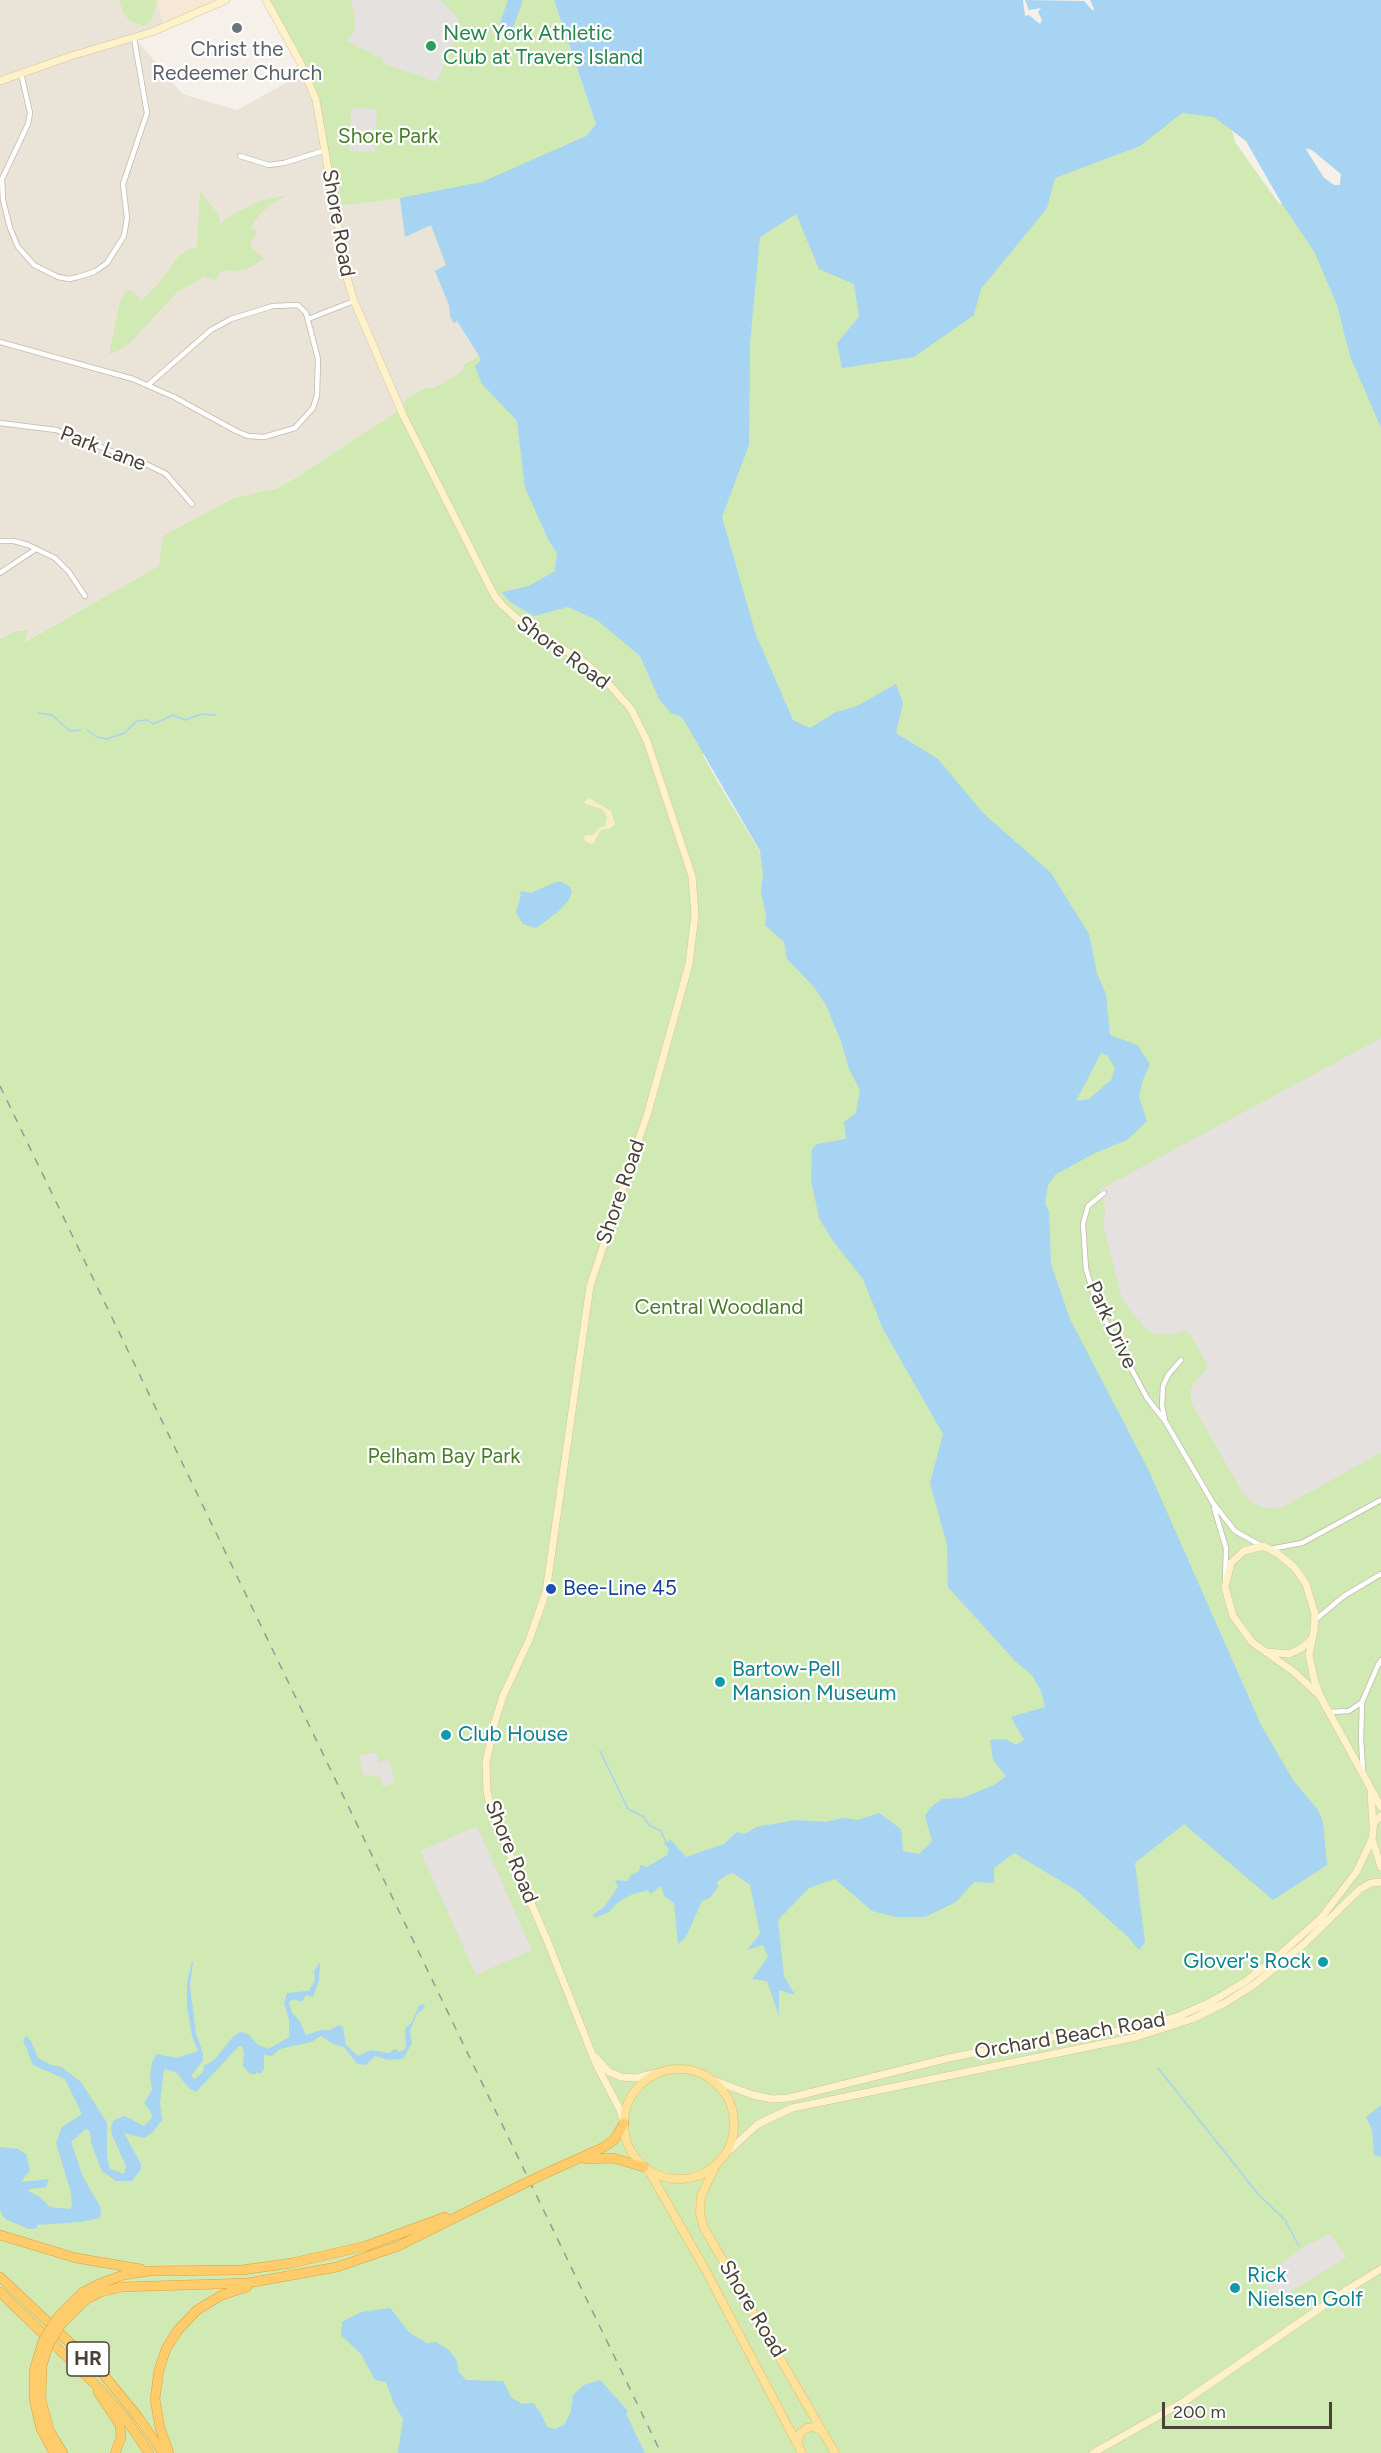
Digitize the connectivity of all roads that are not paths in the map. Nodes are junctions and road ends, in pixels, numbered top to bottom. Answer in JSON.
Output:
{"nodes":[{"id":1,"x":226,"y":0,"type":"edge"},
{"id":2,"x":266,"y":0,"type":"edge"},
{"id":3,"x":134,"y":38,"type":"junction"},
{"id":4,"x":21,"y":73,"type":"junction"},
{"id":5,"x":0,"y":81,"type":"edge"},
{"id":6,"x":326,"y":150,"type":"junction"},
{"id":7,"x":240,"y":156,"type":"dead end"},
{"id":8,"x":354,"y":301,"type":"junction"},
{"id":9,"x":308,"y":319,"type":"junction"},
{"id":10,"x":0,"y":342,"type":"edge"},
{"id":11,"x":148,"y":385,"type":"junction"},
{"id":12,"x":0,"y":423,"type":"edge"},
{"id":13,"x":192,"y":504,"type":"dead end"},
{"id":14,"x":0,"y":541,"type":"edge"},
{"id":15,"x":36,"y":549,"type":"junction"},
{"id":16,"x":0,"y":573,"type":"edge"},
{"id":17,"x":85,"y":596,"type":"dead end"},
{"id":18,"x":1104,"y":1193,"type":"dead end"},
{"id":19,"x":1181,"y":1360,"type":"dead end"},
{"id":20,"x":1165,"y":1421,"type":"junction"},
{"id":21,"x":1381,"y":1500,"type":"edge"},
{"id":22,"x":1213,"y":1503,"type":"junction"},
{"id":23,"x":1266,"y":1547,"type":"junction"},
{"id":24,"x":1381,"y":1574,"type":"edge"},
{"id":25,"x":1225,"y":1587,"type":"junction"},
{"id":26,"x":1315,"y":1620,"type":"junction"},
{"id":27,"x":1311,"y":1640,"type":"junction"},
{"id":28,"x":1263,"y":1650,"type":"junction"},
{"id":29,"x":1380,"y":1663,"type":"edge"},
{"id":30,"x":1320,"y":1696,"type":"junction"},
{"id":31,"x":1362,"y":1702,"type":"junction"},
{"id":32,"x":1329,"y":1712,"type":"junction"},
{"id":33,"x":1363,"y":1774,"type":"junction"},
{"id":34,"x":1371,"y":1789,"type":"junction"},
{"id":35,"x":1381,"y":1807,"type":"edge"},
{"id":36,"x":1381,"y":1816,"type":"edge"},
{"id":37,"x":1373,"y":1825,"type":"junction"},
{"id":38,"x":1372,"y":1839,"type":"junction"},
{"id":39,"x":1381,"y":1867,"type":"edge"},
{"id":40,"x":1381,"y":1882,"type":"edge"},
{"id":41,"x":593,"y":2054,"type":"junction"},
{"id":42,"x":661,"y":2072,"type":"junction"},
{"id":43,"x":710,"y":2079,"type":"junction"},
{"id":44,"x":624,"y":2123,"type":"junction"},
{"id":45,"x":721,"y":2159,"type":"junction"},
{"id":46,"x":575,"y":2161,"type":"junction"},
{"id":47,"x":646,"y":2169,"type":"junction"},
{"id":48,"x":472,"y":2208,"type":"junction"},
{"id":49,"x":0,"y":2235,"type":"edge"},
{"id":50,"x":1381,"y":2269,"type":"edge"},
{"id":51,"x":150,"y":2271,"type":"junction"},
{"id":52,"x":0,"y":2277,"type":"edge"},
{"id":53,"x":272,"y":2280,"type":"junction"},
{"id":54,"x":0,"y":2292,"type":"edge"},
{"id":55,"x":59,"y":2320,"type":"junction"},
{"id":56,"x":46,"y":2344,"type":"junction"},
{"id":57,"x":91,"y":2379,"type":"junction"},
{"id":58,"x":824,"y":2433,"type":"junction"},
{"id":59,"x":801,"y":2450,"type":"edge"},
{"id":60,"x":54,"y":2453,"type":"edge"},
{"id":61,"x":63,"y":2453,"type":"edge"},
{"id":62,"x":115,"y":2453,"type":"edge"},
{"id":63,"x":149,"y":2453,"type":"edge"},
{"id":64,"x":163,"y":2453,"type":"edge"},
{"id":65,"x":169,"y":2453,"type":"edge"},
{"id":66,"x":835,"y":2453,"type":"edge"},
{"id":67,"x":1093,"y":2453,"type":"edge"}],
"edges":[{"from":1,"to":3,"type":"main road"},
{"from":2,"to":6,"type":"main road","name":"Shore Road"},
{"from":3,"to":4,"type":"main road"},
{"from":3,"to":4,"type":"street"},
{"from":4,"to":5,"type":"main road"},
{"from":6,"to":7,"type":"street"},
{"from":6,"to":8,"type":"main road","name":"Shore Road"},
{"from":8,"to":9,"type":"street"},
{"from":8,"to":41,"type":"main road","name":"Shore Road"},
{"from":9,"to":11,"type":"street"},
{"from":9,"to":11,"type":"street"},
{"from":10,"to":11,"type":"street"},
{"from":12,"to":13,"type":"street","name":"Park Lane"},
{"from":14,"to":15,"type":"street"},
{"from":15,"to":16,"type":"street"},
{"from":15,"to":17,"type":"street"},
{"from":18,"to":20,"type":"street","name":"Park Drive"},
{"from":19,"to":20,"type":"street","name":"Park Drive"},
{"from":20,"to":22,"type":"street","name":"Park Drive"},
{"from":21,"to":23,"type":"street"},
{"from":22,"to":23,"type":"street","name":"Park Drive"},
{"from":22,"to":25,"type":"street","name":"Park Drive"},
{"from":23,"to":25,"type":"main road"},
{"from":23,"to":26,"type":"main road","name":"Park Drive"},
{"from":24,"to":26,"type":"street"},
{"from":25,"to":28,"type":"main road","name":"Park Drive"},
{"from":26,"to":27,"type":"main road","name":"Park Drive"},
{"from":27,"to":28,"type":"main road"},
{"from":27,"to":30,"type":"main road","name":"Park Drive"},
{"from":28,"to":30,"type":"main road","name":"Park Drive"},
{"from":29,"to":31,"type":"street"},
{"from":30,"to":32,"type":"main road","name":"Park Drive"},
{"from":31,"to":32,"type":"street"},
{"from":31,"to":33,"type":"street"},
{"from":32,"to":33,"type":"main road","name":"Park Drive"},
{"from":33,"to":34,"type":"main road","name":"Park Drive"},
{"from":34,"to":35,"type":"main road","name":"Park Drive"},
{"from":34,"to":37,"type":"main road","name":"Orchard Beach Road"},
{"from":36,"to":37,"type":"main road"},
{"from":37,"to":38,"type":"main road","name":"Orchard Beach Road"},
{"from":38,"to":39,"type":"main road"},
{"from":38,"to":43,"type":"main road","name":"Orchard Beach Road"},
{"from":40,"to":45,"type":"main road","name":"Orchard Beach Road"},
{"from":41,"to":42,"type":"main road","name":"Shore Road"},
{"from":41,"to":44,"type":"main road","name":"Shore Road"},
{"from":42,"to":43,"type":"main road"},
{"from":42,"to":44,"type":"main road"},
{"from":43,"to":45,"type":"main road"},
{"from":44,"to":46,"type":"highway"},
{"from":44,"to":47,"type":"main road"},
{"from":45,"to":47,"type":"main road"},
{"from":45,"to":58,"type":"main road","name":"Shore Road"},
{"from":46,"to":47,"type":"highway"},
{"from":46,"to":48,"type":"highway","bridge":true},
{"from":47,"to":59,"type":"main road","name":"Shore Road"},
{"from":48,"to":51,"type":"highway"},
{"from":48,"to":53,"type":"highway"},
{"from":49,"to":51,"type":"highway"},
{"from":50,"to":67,"type":"main road"},
{"from":51,"to":55,"type":"highway"},
{"from":52,"to":64,"type":"highway","number":"HR"},
{"from":53,"to":55,"type":"highway"},
{"from":53,"to":65,"type":"highway"},
{"from":54,"to":57,"type":"highway","number":"HR"},
{"from":55,"to":56,"type":"highway","bridge":true},
{"from":56,"to":60,"type":"highway"},
{"from":56,"to":61,"type":"highway"},
{"from":57,"to":62,"type":"highway"},
{"from":57,"to":63,"type":"highway","number":"HR"},
{"from":58,"to":59,"type":"main road"},
{"from":58,"to":66,"type":"main road","name":"Shore Road"}]}
